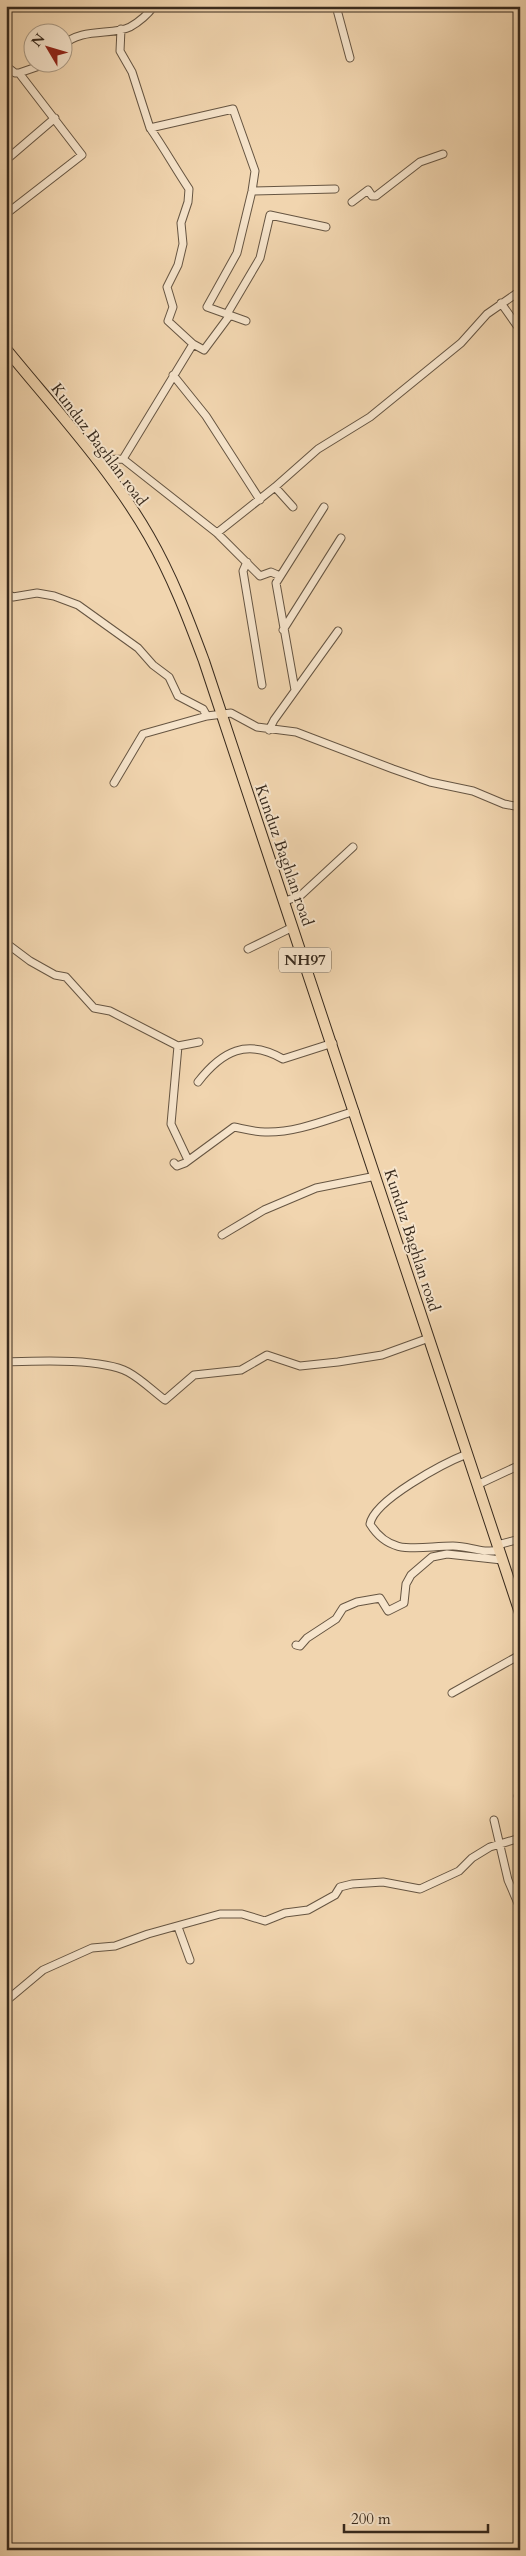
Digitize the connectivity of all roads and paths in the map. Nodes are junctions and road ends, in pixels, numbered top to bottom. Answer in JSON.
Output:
{"nodes":[{"id":1,"x":154,"y":6,"type":"edge"},
{"id":2,"x":336,"y":6,"type":"edge"},
{"id":3,"x":121,"y":29,"type":"junction"},
{"id":4,"x":72,"y":40,"type":"edge"},
{"id":5,"x":350,"y":58,"type":"dead end"},
{"id":6,"x":6,"y":66,"type":"edge"},
{"id":7,"x":22,"y":72,"type":"edge"},
{"id":8,"x":19,"y":73,"type":"junction"},
{"id":9,"x":55,"y":118,"type":"junction"},
{"id":10,"x":150,"y":128,"type":"junction"},
{"id":11,"x":443,"y":154,"type":"dead end"},
{"id":12,"x":6,"y":160,"type":"edge"},
{"id":13,"x":335,"y":189,"type":"dead end"},
{"id":14,"x":252,"y":191,"type":"junction"},
{"id":15,"x":352,"y":202,"type":"dead end"},
{"id":16,"x":6,"y":214,"type":"edge"},
{"id":17,"x":326,"y":227,"type":"dead end"},
{"id":18,"x":520,"y":291,"type":"edge"},
{"id":19,"x":501,"y":303,"type":"junction"},
{"id":20,"x":229,"y":315,"type":"junction"},
{"id":21,"x":246,"y":321,"type":"dead end"},
{"id":22,"x":520,"y":330,"type":"edge"},
{"id":23,"x":193,"y":344,"type":"junction"},
{"id":24,"x":6,"y":348,"type":"edge"},
{"id":25,"x":173,"y":376,"type":"junction"},
{"id":26,"x":123,"y":459,"type":"junction"},
{"id":27,"x":96,"y":460,"type":"junction"},
{"id":28,"x":276,"y":487,"type":"junction"},
{"id":29,"x":260,"y":500,"type":"junction"},
{"id":30,"x":293,"y":507,"type":"dead end"},
{"id":31,"x":324,"y":507,"type":"dead end"},
{"id":32,"x":217,"y":533,"type":"junction"},
{"id":33,"x":341,"y":538,"type":"dead end"},
{"id":34,"x":247,"y":562,"type":"junction"},
{"id":35,"x":280,"y":576,"type":"junction"},
{"id":36,"x":6,"y":593,"type":"edge"},
{"id":37,"x":283,"y":630,"type":"junction"},
{"id":38,"x":338,"y":631,"type":"dead end"},
{"id":39,"x":262,"y":685,"type":"dead end"},
{"id":40,"x":295,"y":690,"type":"junction"},
{"id":41,"x":221,"y":715,"type":"junction"},
{"id":42,"x":207,"y":716,"type":"junction"},
{"id":43,"x":269,"y":730,"type":"junction"},
{"id":44,"x":114,"y":784,"type":"dead end"},
{"id":45,"x":520,"y":808,"type":"edge"},
{"id":46,"x":353,"y":847,"type":"dead end"},
{"id":47,"x":285,"y":901,"type":"junction"},
{"id":48,"x":293,"y":927,"type":"junction"},
{"id":49,"x":6,"y":943,"type":"edge"},
{"id":50,"x":248,"y":949,"type":"dead end"},
{"id":51,"x":199,"y":1042,"type":"dead end"},
{"id":52,"x":333,"y":1043,"type":"junction"},
{"id":53,"x":178,"y":1046,"type":"junction"},
{"id":54,"x":198,"y":1082,"type":"dead end"},
{"id":55,"x":355,"y":1111,"type":"junction"},
{"id":56,"x":188,"y":1160,"type":"junction"},
{"id":57,"x":174,"y":1163,"type":"dead end"},
{"id":58,"x":376,"y":1176,"type":"junction"},
{"id":59,"x":222,"y":1235,"type":"dead end"},
{"id":60,"x":429,"y":1338,"type":"junction"},
{"id":61,"x":6,"y":1362,"type":"edge"},
{"id":62,"x":467,"y":1454,"type":"junction"},
{"id":63,"x":520,"y":1464,"type":"edge"},
{"id":64,"x":477,"y":1485,"type":"junction"},
{"id":65,"x":377,"y":1536,"type":"junction"},
{"id":66,"x":368,"y":1538,"type":"dead end"},
{"id":67,"x":520,"y":1539,"type":"edge"},
{"id":68,"x":499,"y":1552,"type":"junction"},
{"id":69,"x":520,"y":1613,"type":"edge"},
{"id":70,"x":296,"y":1645,"type":"dead end"},
{"id":71,"x":520,"y":1655,"type":"edge"},
{"id":72,"x":452,"y":1693,"type":"dead end"},
{"id":73,"x":494,"y":1820,"type":"dead end"},
{"id":74,"x":520,"y":1838,"type":"edge"},
{"id":75,"x":502,"y":1842,"type":"junction"},
{"id":76,"x":520,"y":1908,"type":"edge"},
{"id":77,"x":178,"y":1927,"type":"junction"},
{"id":78,"x":190,"y":1960,"type":"dead end"},
{"id":79,"x":6,"y":2001,"type":"edge"}],
"edges":[{"from":1,"to":3,"type":"street"},
{"from":2,"to":5,"type":"street"},
{"from":3,"to":4,"type":"street"},
{"from":3,"to":10,"type":"street"},
{"from":6,"to":8,"type":"street"},
{"from":7,"to":8,"type":"street"},
{"from":8,"to":9,"type":"street"},
{"from":9,"to":12,"type":"street"},
{"from":9,"to":16,"type":"street"},
{"from":10,"to":14,"type":"street"},
{"from":10,"to":23,"type":"street"},
{"from":11,"to":15,"type":"street"},
{"from":13,"to":14,"type":"street"},
{"from":14,"to":20,"type":"street"},
{"from":17,"to":20,"type":"street"},
{"from":18,"to":19,"type":"street"},
{"from":19,"to":22,"type":"street"},
{"from":19,"to":28,"type":"street"},
{"from":20,"to":21,"type":"street"},
{"from":20,"to":23,"type":"street"},
{"from":23,"to":25,"type":"street"},
{"from":24,"to":27,"type":"highway","name":"Kunduz Baghlan road","number":"NH97"},
{"from":25,"to":26,"type":"street"},
{"from":25,"to":29,"type":"street"},
{"from":26,"to":27,"type":"street"},
{"from":26,"to":32,"type":"street"},
{"from":27,"to":41,"type":"highway","name":"Kunduz Baghlan road","number":"NH97"},
{"from":28,"to":29,"type":"street"},
{"from":28,"to":30,"type":"street"},
{"from":29,"to":32,"type":"street"},
{"from":31,"to":35,"type":"street"},
{"from":32,"to":34,"type":"street"},
{"from":33,"to":37,"type":"street"},
{"from":34,"to":35,"type":"street"},
{"from":34,"to":39,"type":"street"},
{"from":35,"to":37,"type":"street"},
{"from":36,"to":42,"type":"street"},
{"from":37,"to":40,"type":"street"},
{"from":38,"to":40,"type":"street"},
{"from":40,"to":43,"type":"street"},
{"from":41,"to":42,"type":"street"},
{"from":41,"to":43,"type":"street"},
{"from":41,"to":47,"type":"highway","name":"Kunduz Baghlan road","number":"NH97"},
{"from":42,"to":44,"type":"street"},
{"from":43,"to":45,"type":"street"},
{"from":46,"to":47,"type":"street"},
{"from":47,"to":48,"type":"highway","name":"Kunduz Baghlan road","number":"NH97"},
{"from":48,"to":50,"type":"street"},
{"from":48,"to":52,"type":"highway","name":"Kunduz Baghlan road","number":"NH97"},
{"from":49,"to":53,"type":"street"},
{"from":51,"to":53,"type":"street"},
{"from":52,"to":54,"type":"street"},
{"from":52,"to":55,"type":"highway","name":"Kunduz Baghlan road","number":"NH97"},
{"from":53,"to":56,"type":"street"},
{"from":55,"to":56,"type":"street"},
{"from":55,"to":58,"type":"highway","name":"Kunduz Baghlan road","number":"NH97"},
{"from":56,"to":57,"type":"street"},
{"from":58,"to":59,"type":"street"},
{"from":58,"to":60,"type":"highway","name":"Kunduz Baghlan road","number":"NH97"},
{"from":60,"to":61,"type":"street"},
{"from":60,"to":62,"type":"highway","name":"Kunduz Baghlan road","number":"NH97"},
{"from":62,"to":64,"type":"highway","name":"Kunduz Baghlan road","number":"NH97"},
{"from":62,"to":65,"type":"street"},
{"from":63,"to":64,"type":"street"},
{"from":64,"to":68,"type":"highway","name":"Kunduz Baghlan road","number":"NH97"},
{"from":65,"to":66,"type":"street"},
{"from":65,"to":68,"type":"street"},
{"from":67,"to":68,"type":"street"},
{"from":68,"to":69,"type":"highway","name":"Kunduz Baghlan road","number":"NH97"},
{"from":68,"to":70,"type":"street"},
{"from":71,"to":72,"type":"street"},
{"from":73,"to":75,"type":"street"},
{"from":74,"to":75,"type":"street"},
{"from":75,"to":76,"type":"street"},
{"from":75,"to":77,"type":"street"},
{"from":77,"to":78,"type":"street"},
{"from":77,"to":79,"type":"street"}]}
